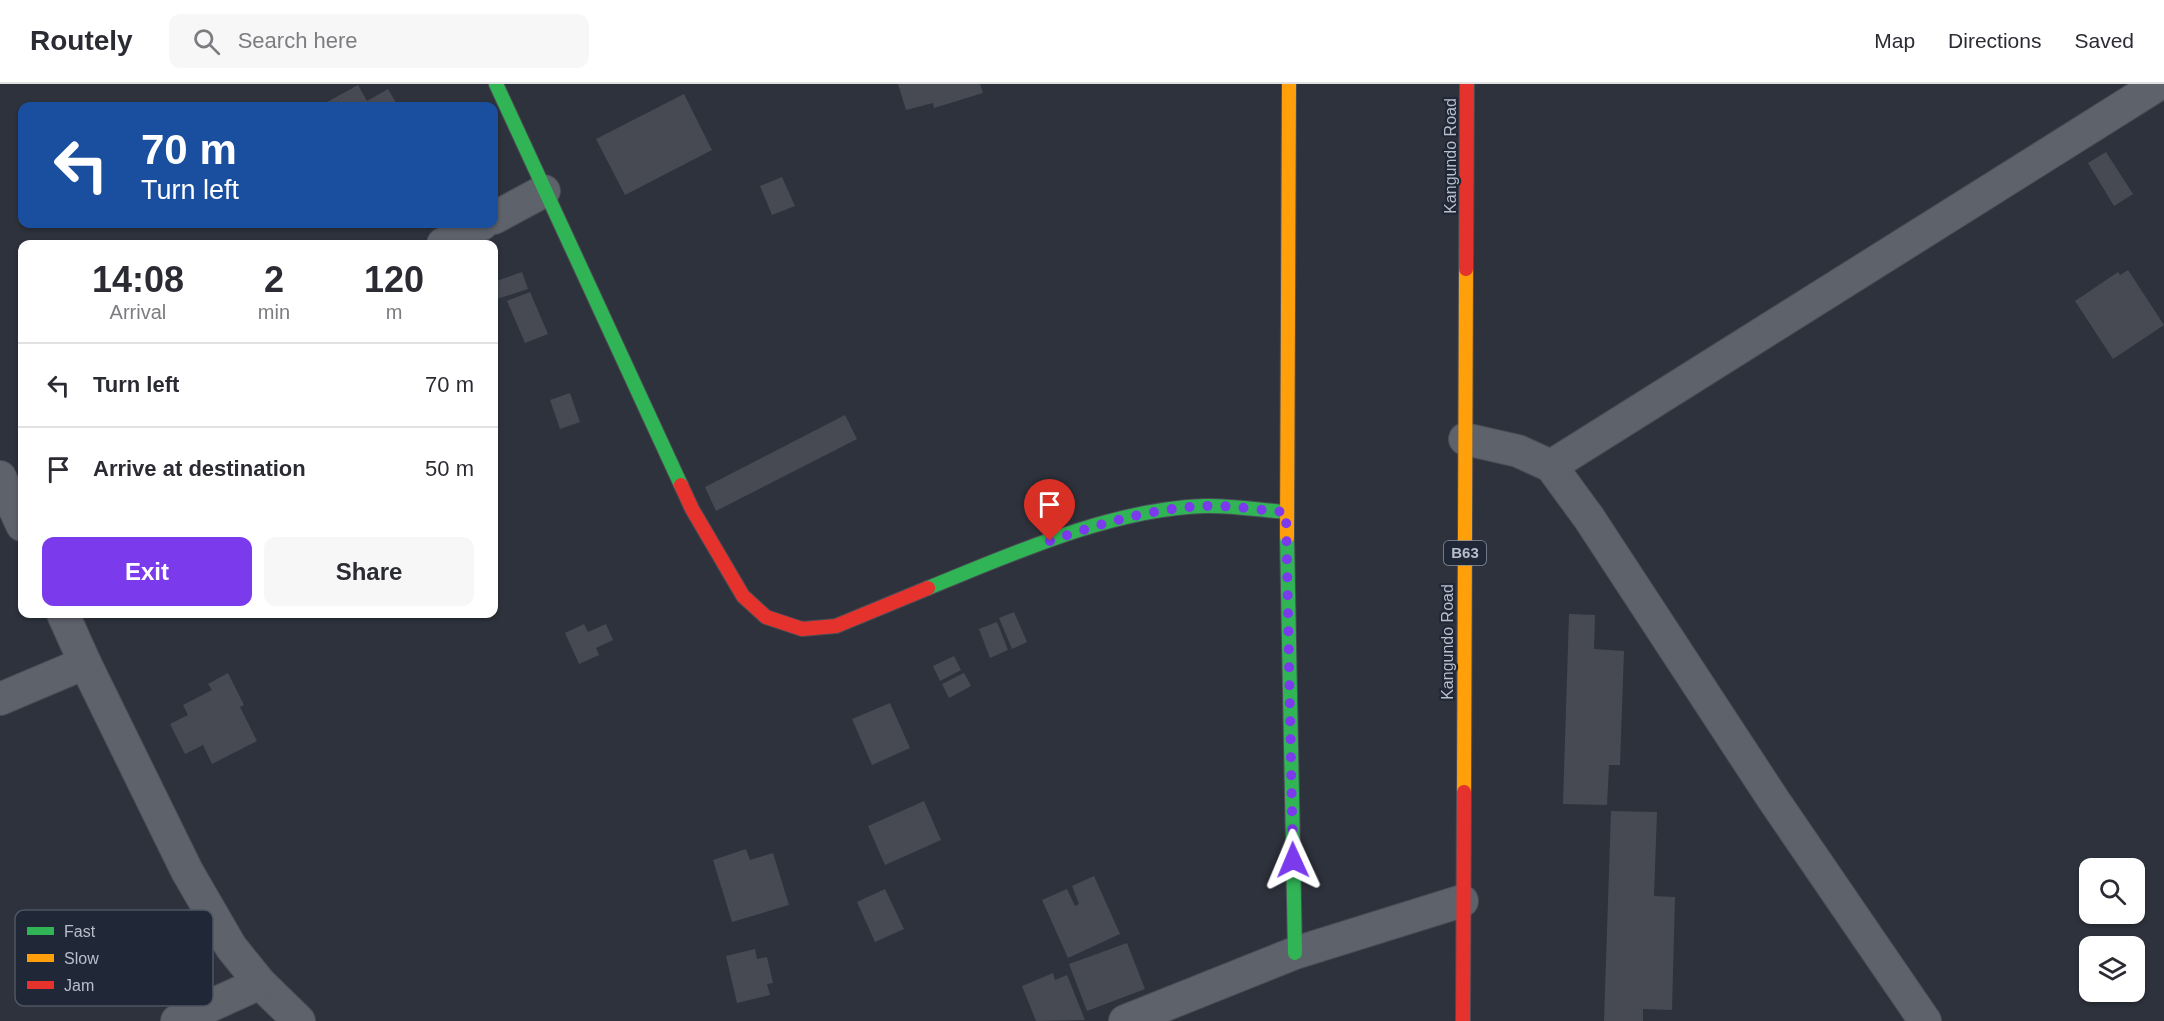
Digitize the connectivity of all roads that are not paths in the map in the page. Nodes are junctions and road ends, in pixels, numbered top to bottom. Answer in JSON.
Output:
{"nodes":[{"id":1,"x":496,"y":84,"type":"edge"},
{"id":2,"x":1289,"y":84,"type":"edge"},
{"id":3,"x":1467,"y":84,"type":"edge"},
{"id":4,"x":2159,"y":84,"type":"edge"},
{"id":5,"x":544,"y":191,"type":"junction"},
{"id":6,"x":498,"y":216,"type":"edge"},
{"id":7,"x":474,"y":228,"type":"edge"},
{"id":8,"x":451,"y":240,"type":"edge"},
{"id":9,"x":1465,"y":439,"type":"junction"},
{"id":10,"x":1551,"y":466,"type":"junction"},
{"id":11,"x":18,"y":467,"type":"edge"},
{"id":12,"x":0,"y":477,"type":"edge"},
{"id":13,"x":1286,"y":512,"type":"junction"},
{"id":14,"x":18,"y":516,"type":"edge"},
{"id":15,"x":65,"y":618,"type":"edge"},
{"id":16,"x":85,"y":663,"type":"junction"},
{"id":17,"x":0,"y":699,"type":"edge"},
{"id":18,"x":1462,"y":901,"type":"junction"},
{"id":19,"x":210,"y":910,"type":"edge"},
{"id":20,"x":213,"y":916,"type":"edge"},
{"id":21,"x":1295,"y":953,"type":"junction"},
{"id":22,"x":260,"y":983,"type":"junction"},
{"id":23,"x":213,"y":1005,"type":"edge"},
{"id":24,"x":210,"y":1006,"type":"edge"},
{"id":25,"x":177,"y":1021,"type":"edge"},
{"id":26,"x":299,"y":1021,"type":"edge"},
{"id":27,"x":1125,"y":1021,"type":"edge"},
{"id":28,"x":1462,"y":1021,"type":"edge"},
{"id":29,"x":1925,"y":1021,"type":"edge"}],
"edges":[{"from":1,"to":5,"type":"main road"},
{"from":2,"to":13,"type":"main road"},
{"from":3,"to":9,"type":"main road","name":"Kangundo Road","number":"B63"},
{"from":4,"to":10,"type":"street"},
{"from":5,"to":6,"type":"street"},
{"from":5,"to":13,"type":"main road"},
{"from":7,"to":8,"type":"street"},
{"from":9,"to":10,"type":"street"},
{"from":9,"to":18,"type":"main road","name":"Kangundo Road","number":"B63"},
{"from":10,"to":29,"type":"street"},
{"from":11,"to":12,"type":"street"},
{"from":12,"to":14,"type":"street"},
{"from":13,"to":21,"type":"main road"},
{"from":15,"to":16,"type":"street"},
{"from":16,"to":17,"type":"street"},
{"from":16,"to":19,"type":"street"},
{"from":18,"to":21,"type":"street"},
{"from":18,"to":28,"type":"main road","name":"Kangundo Road","number":"B63"},
{"from":20,"to":22,"type":"street"},
{"from":21,"to":27,"type":"street"},
{"from":22,"to":23,"type":"street"},
{"from":22,"to":26,"type":"street"},
{"from":24,"to":25,"type":"street"}]}
